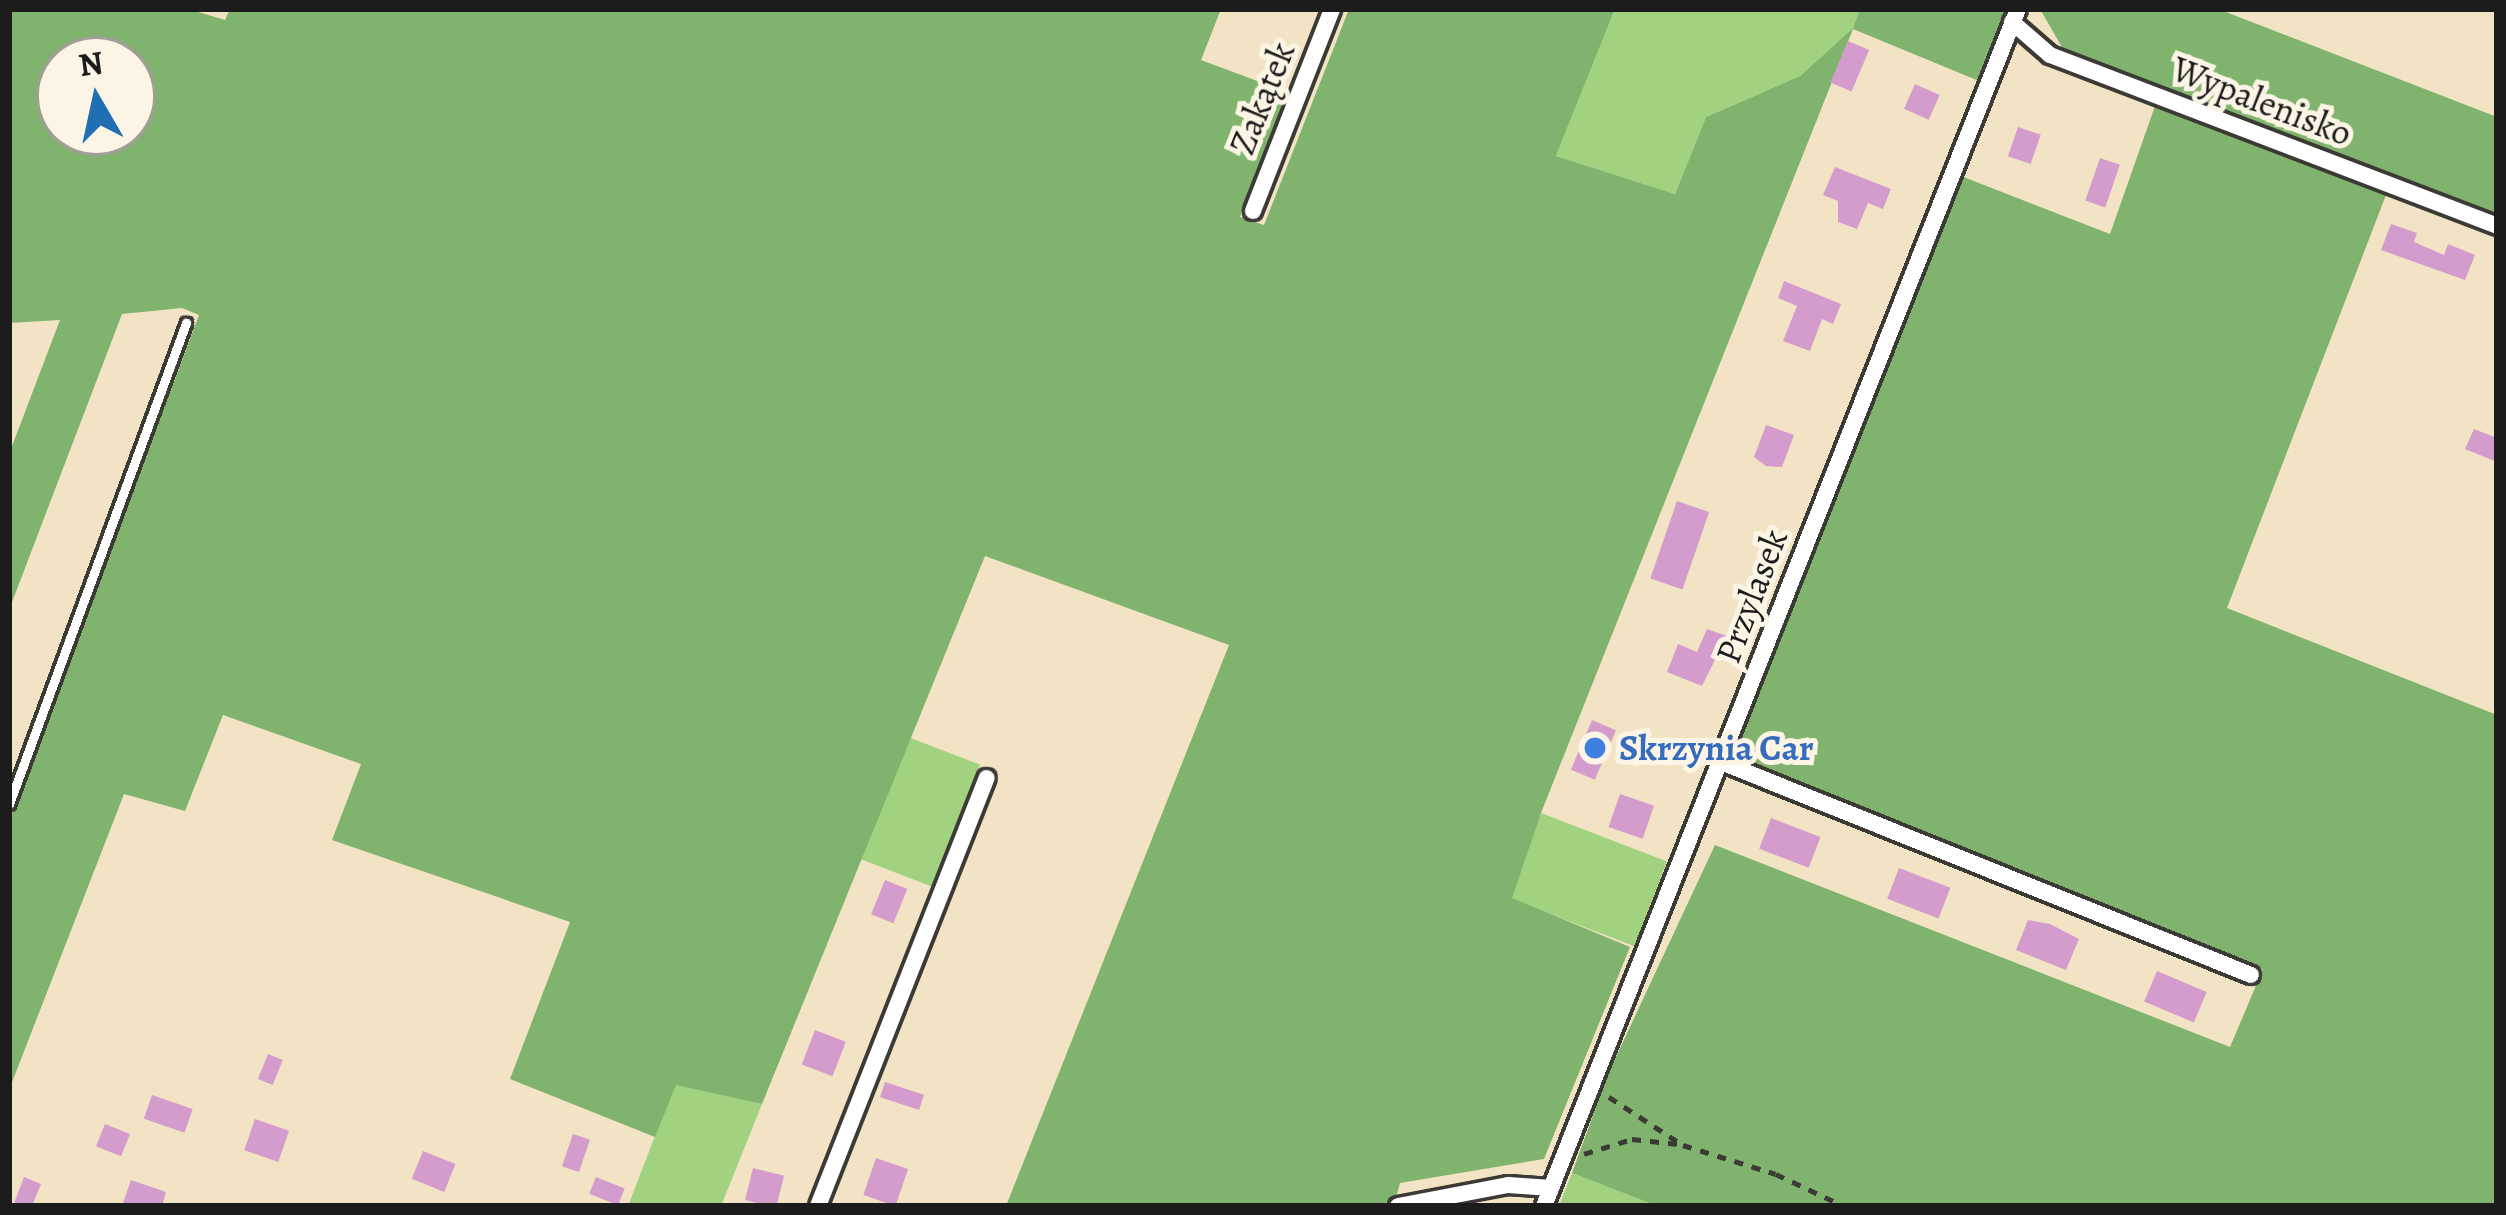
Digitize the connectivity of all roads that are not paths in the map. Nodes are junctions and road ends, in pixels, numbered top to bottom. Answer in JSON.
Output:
{"nodes":[{"id":1,"x":1332,"y":9,"type":"edge"},
{"id":2,"x":2015,"y":16,"type":"edge"},
{"id":3,"x":1252,"y":211,"type":"dead end"},
{"id":4,"x":2497,"y":226,"type":"edge"},
{"id":5,"x":185,"y":323,"type":"dead end"},
{"id":6,"x":1721,"y":762,"type":"junction"},
{"id":7,"x":987,"y":778,"type":"dead end"},
{"id":8,"x":9,"y":804,"type":"edge"},
{"id":9,"x":2251,"y":975,"type":"dead end"},
{"id":10,"x":1551,"y":1188,"type":"junction"},
{"id":11,"x":818,"y":1206,"type":"edge"},
{"id":12,"x":1398,"y":1206,"type":"edge"},
{"id":13,"x":1544,"y":1206,"type":"edge"}],
"edges":[{"from":1,"to":3,"type":"street","name":"Zakątek"},
{"from":2,"to":4,"type":"street","name":"Wypalenisko"},
{"from":2,"to":6,"type":"street","name":"Przylasek"},
{"from":5,"to":8,"type":"lane"},
{"from":6,"to":9,"type":"street"},
{"from":6,"to":10,"type":"street","name":"Przylasek"},
{"from":7,"to":11,"type":"street"},
{"from":10,"to":12,"type":"street"},
{"from":10,"to":13,"type":"street","name":"Przylasek"}]}
